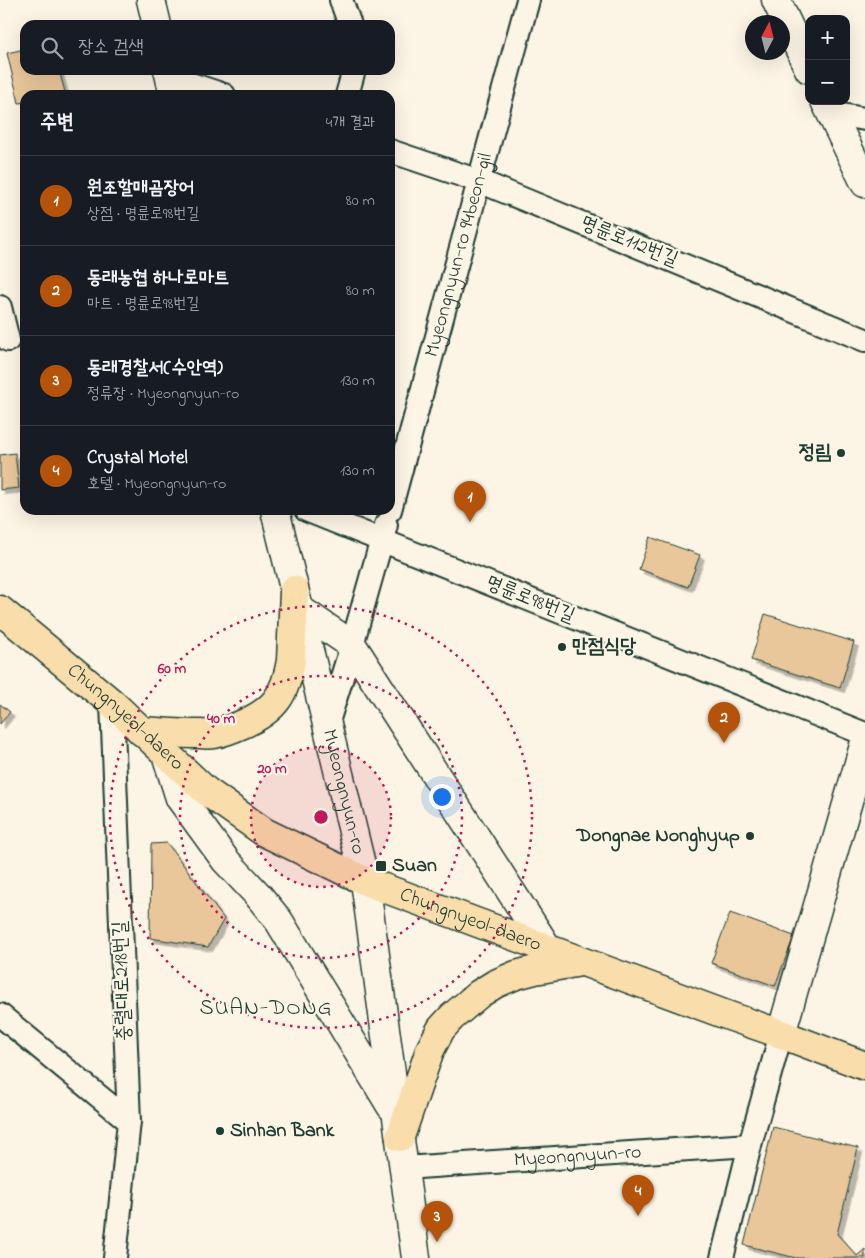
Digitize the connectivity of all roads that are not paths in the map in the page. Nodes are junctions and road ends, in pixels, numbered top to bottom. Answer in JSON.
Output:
{"nodes":[{"id":1,"x":151,"y":0,"type":"edge"},
{"id":2,"x":341,"y":0,"type":"edge"},
{"id":3,"x":528,"y":0,"type":"edge"},
{"id":4,"x":776,"y":0,"type":"edge"},
{"id":5,"x":156,"y":20,"type":"edge"},
{"id":6,"x":348,"y":20,"type":"edge"},
{"id":7,"x":805,"y":61,"type":"edge"},
{"id":8,"x":353,"y":75,"type":"edge"},
{"id":9,"x":171,"y":81,"type":"edge"},
{"id":10,"x":205,"y":90,"type":"edge"},
{"id":11,"x":349,"y":90,"type":"edge"},
{"id":12,"x":827,"y":107,"type":"edge"},
{"id":13,"x":865,"y":118,"type":"edge"},
{"id":14,"x":395,"y":153,"type":"edge"},
{"id":15,"x":479,"y":181,"type":"junction"},
{"id":16,"x":865,"y":183,"type":"edge"},
{"id":17,"x":0,"y":307,"type":"edge"},
{"id":18,"x":11,"y":340,"type":"edge"},
{"id":19,"x":865,"y":340,"type":"edge"},
{"id":20,"x":395,"y":492,"type":"edge"},
{"id":21,"x":276,"y":515,"type":"edge"},
{"id":22,"x":319,"y":515,"type":"edge"},
{"id":23,"x":389,"y":515,"type":"edge"},
{"id":24,"x":382,"y":540,"type":"junction"},
{"id":25,"x":296,"y":599,"type":"junction"},
{"id":26,"x":0,"y":610,"type":"edge"},
{"id":27,"x":352,"y":645,"type":"junction"},
{"id":28,"x":112,"y":703,"type":"junction"},
{"id":29,"x":327,"y":725,"type":"junction"},
{"id":30,"x":141,"y":731,"type":"junction"},
{"id":31,"x":865,"y":734,"type":"edge"},
{"id":32,"x":865,"y":742,"type":"edge"},
{"id":33,"x":166,"y":754,"type":"junction"},
{"id":34,"x":365,"y":880,"type":"junction"},
{"id":35,"x":548,"y":949,"type":"junction"},
{"id":36,"x":583,"y":962,"type":"junction"},
{"id":37,"x":0,"y":1015,"type":"edge"},
{"id":38,"x":781,"y":1034,"type":"junction"},
{"id":39,"x":865,"y":1066,"type":"edge"},
{"id":40,"x":129,"y":1122,"type":"junction"},
{"id":41,"x":399,"y":1126,"type":"junction"},
{"id":42,"x":750,"y":1145,"type":"junction"},
{"id":43,"x":404,"y":1168,"type":"junction"},
{"id":44,"x":115,"y":1258,"type":"edge"},
{"id":45,"x":416,"y":1258,"type":"edge"},
{"id":46,"x":722,"y":1258,"type":"edge"}],
"edges":[{"from":1,"to":5,"type":"main road"},
{"from":2,"to":6,"type":"street"},
{"from":3,"to":15,"type":"street","name":"Myeongnyun-ro 94beon-gil"},
{"from":4,"to":7,"type":"main road"},
{"from":8,"to":11,"type":"street"},
{"from":9,"to":10,"type":"street"},
{"from":12,"to":13,"type":"street"},
{"from":12,"to":16,"type":"main road"},
{"from":14,"to":15,"type":"street","name":"명륜로112번길"},
{"from":15,"to":19,"type":"street","name":"명륜로112번길"},
{"from":15,"to":20,"type":"street","name":"Myeongnyun-ro 94beon-gil"},
{"from":17,"to":18,"type":"street"},
{"from":21,"to":25,"type":"main road","name":"Myeongnyun-ro"},
{"from":22,"to":24,"type":"street","name":"명륜로98번길"},
{"from":23,"to":24,"type":"street","name":"Myeongnyun-ro 94beon-gil"},
{"from":24,"to":27,"type":"street","name":"Myeongnyun-ro 94beon-gil"},
{"from":24,"to":31,"type":"street","name":"명륜로98번길"},
{"from":25,"to":27,"type":"main road"},
{"from":25,"to":29,"type":"main road","name":"Myeongnyun-ro"},
{"from":25,"to":30,"type":"main road"},
{"from":26,"to":28,"type":"main road","name":"Chungnyeol-daero"},
{"from":27,"to":29,"type":"street","name":"Myeongnyun-ro 94beon-gil"},
{"from":27,"to":35,"type":"main road"},
{"from":28,"to":30,"type":"main road","name":"Chungnyeol-daero"},
{"from":28,"to":40,"type":"street","name":"충렬대로218번길"},
{"from":29,"to":34,"type":"main road","name":"Myeongnyun-ro"},
{"from":30,"to":33,"type":"main road","name":"Chungnyeol-daero"},
{"from":32,"to":38,"type":"main road"},
{"from":33,"to":34,"type":"main road","name":"Chungnyeol-daero"},
{"from":33,"to":41,"type":"main road"},
{"from":34,"to":35,"type":"main road","name":"Chungnyeol-daero"},
{"from":34,"to":41,"type":"main road","name":"Myeongnyun-ro"},
{"from":35,"to":36,"type":"main road","name":"Chungnyeol-daero"},
{"from":36,"to":38,"type":"main road","name":"Chungnyeol-daero"},
{"from":36,"to":41,"type":"main road"},
{"from":37,"to":40,"type":"street"},
{"from":38,"to":39,"type":"main road","name":"Chungnyeol-daero"},
{"from":38,"to":42,"type":"street"},
{"from":40,"to":44,"type":"street","name":"충렬대로218번길"},
{"from":41,"to":43,"type":"main road","name":"Myeongnyun-ro"},
{"from":42,"to":43,"type":"street","name":"Myeongnyun-ro"},
{"from":42,"to":46,"type":"street"},
{"from":43,"to":45,"type":"main road","name":"Myeongnyun-ro"}]}
